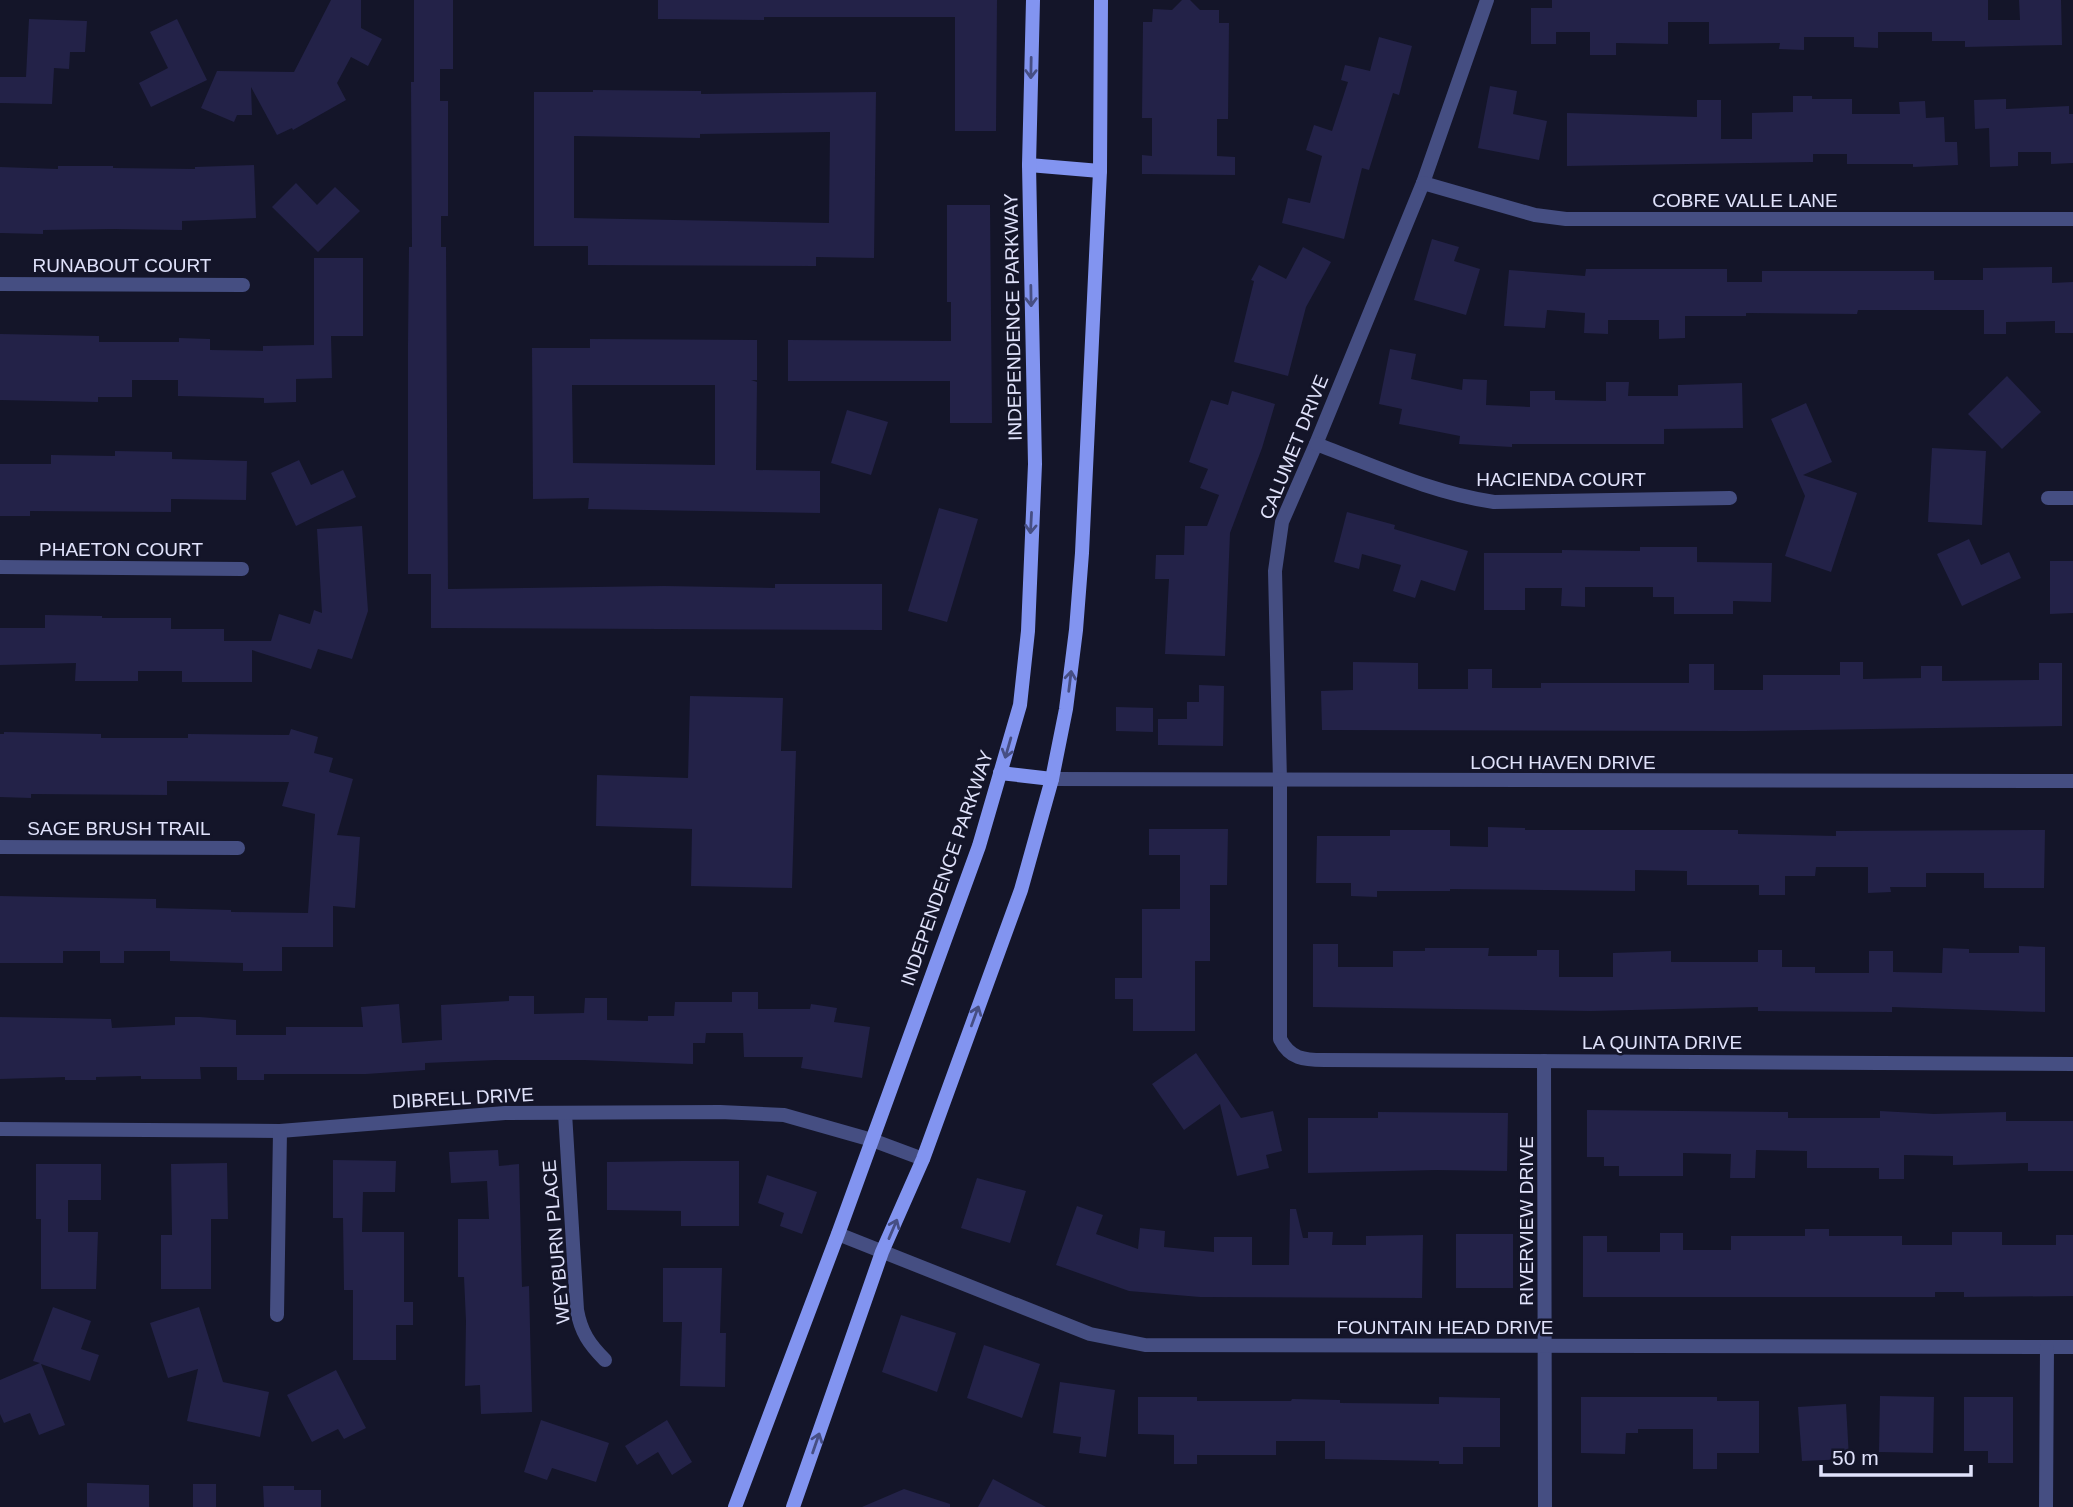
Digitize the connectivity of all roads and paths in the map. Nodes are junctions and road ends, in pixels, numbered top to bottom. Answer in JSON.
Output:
{"nodes":[{"id":1,"x":1033,"y":0,"type":"edge"},
{"id":2,"x":1101,"y":0,"type":"edge"},
{"id":3,"x":1487,"y":0,"type":"edge"},
{"id":4,"x":1029,"y":165,"type":"junction"},
{"id":5,"x":1100,"y":171,"type":"junction"},
{"id":6,"x":1423,"y":183,"type":"junction"},
{"id":7,"x":2073,"y":219,"type":"edge"},
{"id":8,"x":0,"y":284,"type":"edge"},
{"id":9,"x":243,"y":285,"type":"dead end"},
{"id":10,"x":1316,"y":444,"type":"junction"},
{"id":11,"x":1730,"y":498,"type":"dead end"},
{"id":12,"x":2048,"y":498,"type":"dead end"},
{"id":13,"x":2073,"y":498,"type":"edge"},
{"id":14,"x":0,"y":567,"type":"edge"},
{"id":15,"x":242,"y":569,"type":"dead end"},
{"id":16,"x":1000,"y":774,"type":"junction"},
{"id":17,"x":1052,"y":779,"type":"junction"},
{"id":18,"x":1280,"y":781,"type":"junction"},
{"id":19,"x":2073,"y":782,"type":"edge"},
{"id":20,"x":0,"y":847,"type":"edge"},
{"id":21,"x":238,"y":848,"type":"dead end"},
{"id":22,"x":1281,"y":1019,"type":"joint"},
{"id":23,"x":1544,"y":1061,"type":"junction"},
{"id":24,"x":2073,"y":1064,"type":"edge"},
{"id":25,"x":565,"y":1113,"type":"junction"},
{"id":26,"x":0,"y":1129,"type":"edge"},
{"id":27,"x":280,"y":1131,"type":"junction"},
{"id":28,"x":872,"y":1140,"type":"junction"},
{"id":29,"x":923,"y":1159,"type":"junction"},
{"id":30,"x":838,"y":1234,"type":"junction"},
{"id":31,"x":882,"y":1252,"type":"junction"},
{"id":32,"x":277,"y":1315,"type":"dead end"},
{"id":33,"x":1546,"y":1346,"type":"junction"},
{"id":34,"x":2047,"y":1347,"type":"junction"},
{"id":35,"x":2073,"y":1347,"type":"edge"},
{"id":36,"x":605,"y":1360,"type":"dead end"},
{"id":37,"x":735,"y":1507,"type":"edge"},
{"id":38,"x":793,"y":1507,"type":"edge"},
{"id":39,"x":1545,"y":1507,"type":"edge"},
{"id":40,"x":2046,"y":1507,"type":"edge"}],
"edges":[{"from":1,"to":4,"type":"main road","name":"INDEPENDENCE PARKWAY","one_way":true},
{"from":2,"to":5,"type":"main road"},
{"from":3,"to":6,"type":"street","name":"CALUMET DRIVE"},
{"from":4,"to":5,"type":"main road"},
{"from":4,"to":16,"type":"main road","name":"INDEPENDENCE PARKWAY","one_way":true},
{"from":17,"to":5,"type":"main road","one_way":true},
{"from":6,"to":7,"type":"street","name":"COBRE VALLE LANE"},
{"from":6,"to":10,"type":"street","name":"CALUMET DRIVE"},
{"from":8,"to":9,"type":"street","name":"RUNABOUT COURT"},
{"from":10,"to":11,"type":"street","name":"HACIENDA COURT"},
{"from":10,"to":18,"type":"street","name":"CALUMET DRIVE"},
{"from":12,"to":13,"type":"street"},
{"from":14,"to":15,"type":"street","name":"PHAETON COURT"},
{"from":16,"to":17,"type":"main road"},
{"from":16,"to":28,"type":"main road","name":"INDEPENDENCE PARKWAY"},
{"from":17,"to":18,"type":"street","name":"LOCH HAVEN DRIVE"},
{"from":29,"to":17,"type":"main road","one_way":true},
{"from":18,"to":19,"type":"street","name":"LOCH HAVEN DRIVE"},
{"from":18,"to":22,"type":"street","name":"CALUMET DRIVE"},
{"from":20,"to":21,"type":"street","name":"SAGE BRUSH TRAIL"},
{"from":22,"to":23,"type":"street","name":"LA QUINTA DRIVE"},
{"from":23,"to":24,"type":"street","name":"LA QUINTA DRIVE"},
{"from":23,"to":33,"type":"street","name":"RIVERVIEW DRIVE"},
{"from":25,"to":27,"type":"street","name":"DIBRELL DRIVE"},
{"from":25,"to":28,"type":"street","name":"DIBRELL DRIVE"},
{"from":25,"to":36,"type":"street","name":"WEYBURN PLACE"},
{"from":26,"to":27,"type":"street","name":"DIBRELL DRIVE"},
{"from":27,"to":32,"type":"street"},
{"from":28,"to":29,"type":"street","name":"DIBRELL DRIVE"},
{"from":28,"to":30,"type":"main road","name":"INDEPENDENCE PARKWAY"},
{"from":31,"to":29,"type":"main road","one_way":true},
{"from":30,"to":31,"type":"street","name":"FOUNTAIN HEAD DRIVE"},
{"from":30,"to":37,"type":"main road","name":"INDEPENDENCE PARKWAY"},
{"from":31,"to":33,"type":"street","name":"FOUNTAIN HEAD DRIVE"},
{"from":38,"to":31,"type":"main road","one_way":true},
{"from":33,"to":34,"type":"street","name":"FOUNTAIN HEAD DRIVE"},
{"from":33,"to":39,"type":"street","name":"RIVERVIEW DRIVE"},
{"from":34,"to":35,"type":"street","name":"FOUNTAIN HEAD DRIVE"},
{"from":34,"to":40,"type":"street"}]}
